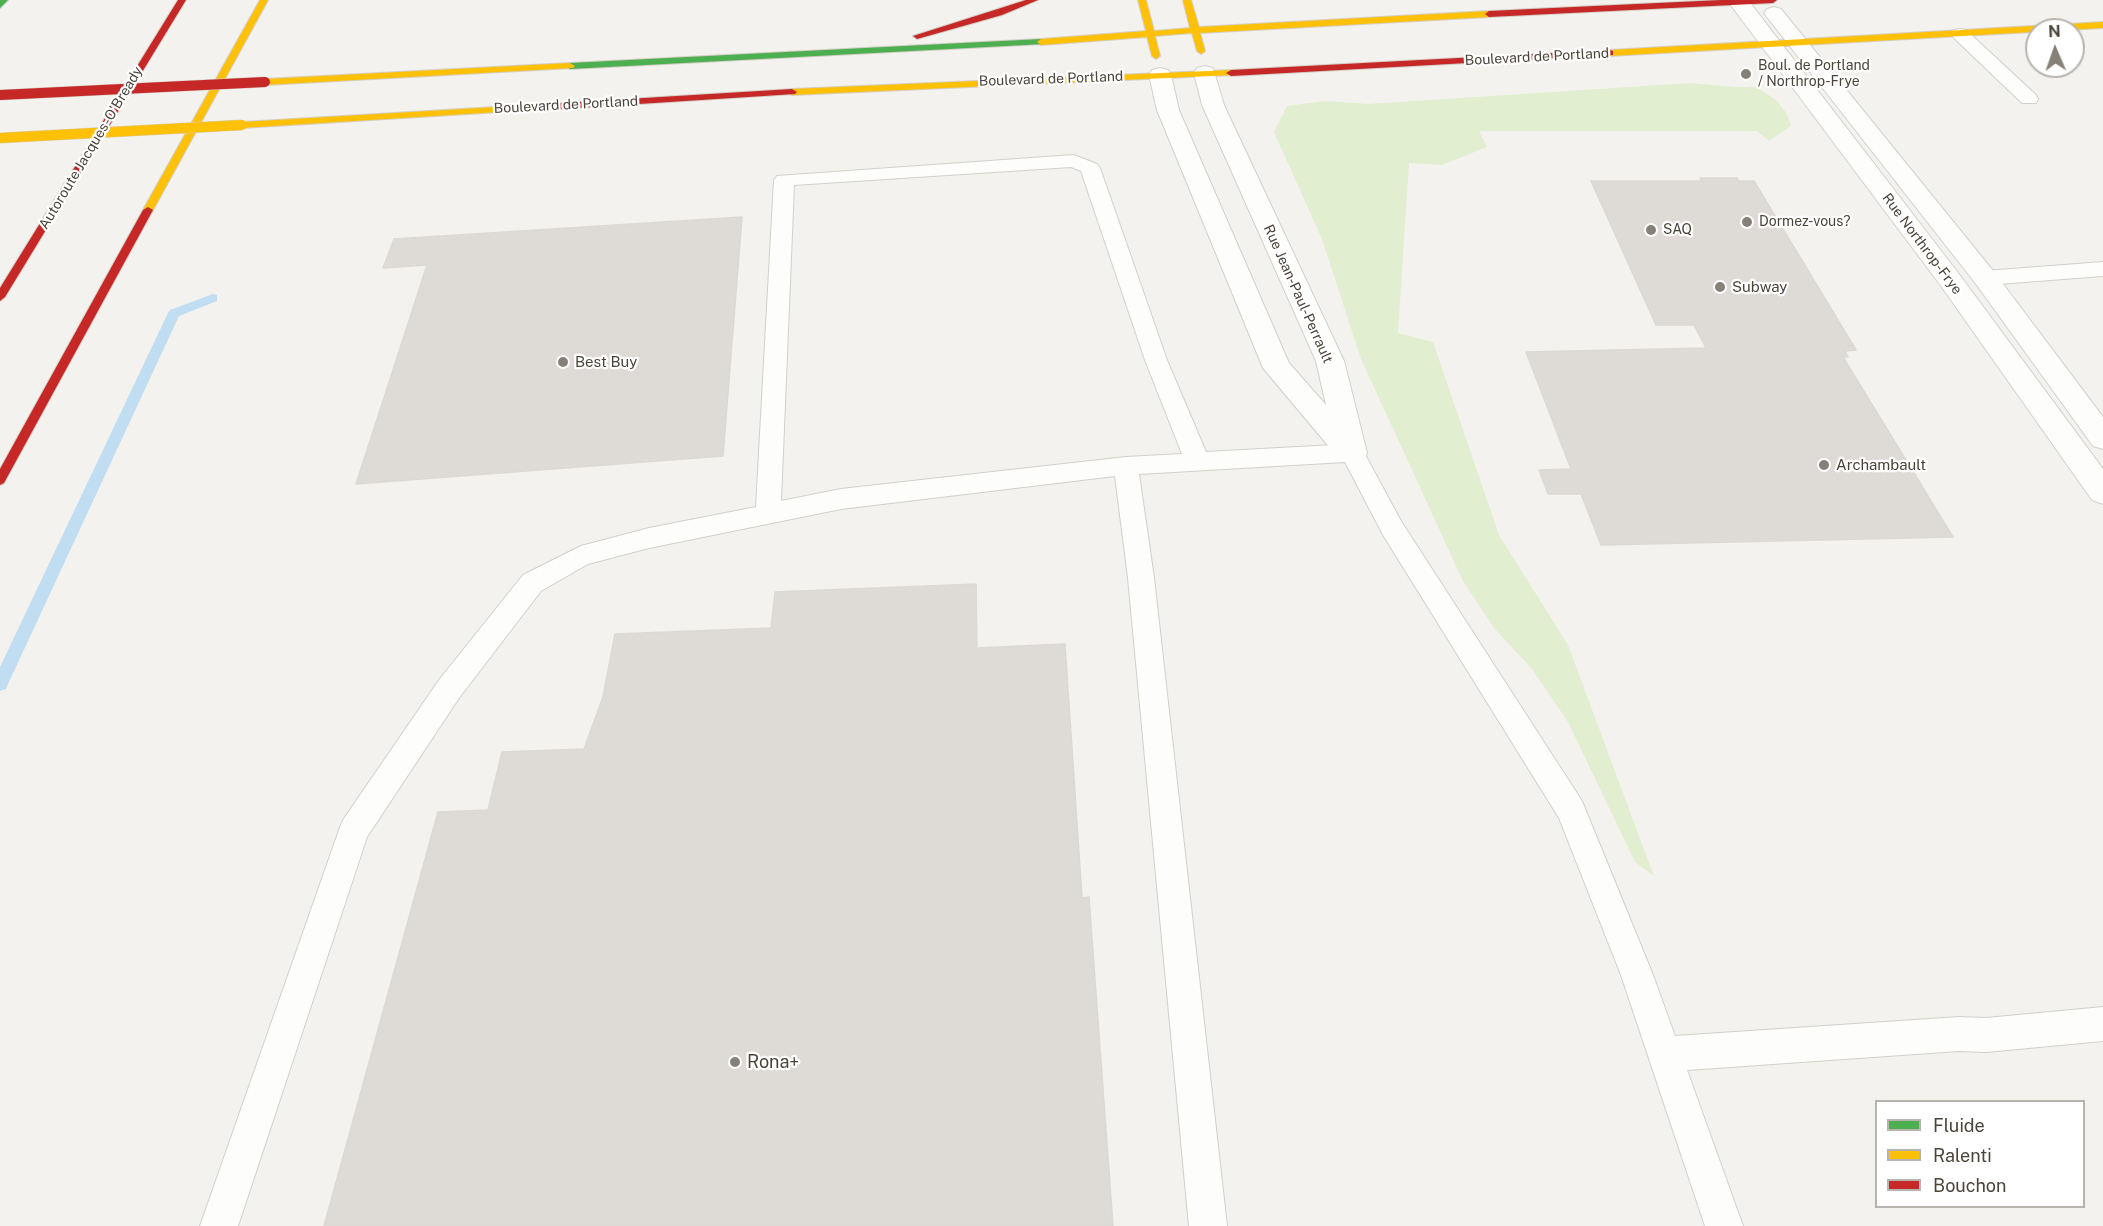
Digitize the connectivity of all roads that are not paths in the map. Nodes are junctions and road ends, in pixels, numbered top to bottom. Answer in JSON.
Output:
{"nodes":[{"id":1,"x":4,"y":0,"type":"edge"},
{"id":2,"x":182,"y":0,"type":"edge"},
{"id":3,"x":264,"y":0,"type":"edge"},
{"id":4,"x":1034,"y":0,"type":"edge"},
{"id":5,"x":1142,"y":0,"type":"edge"},
{"id":6,"x":1187,"y":0,"type":"edge"},
{"id":7,"x":1764,"y":0,"type":"edge"},
{"id":8,"x":1773,"y":0,"type":"edge"},
{"id":9,"x":1737,"y":1,"type":"edge"},
{"id":10,"x":0,"y":5,"type":"edge"},
{"id":11,"x":2103,"y":25,"type":"edge"},
{"id":12,"x":1196,"y":31,"type":"junction"},
{"id":13,"x":1960,"y":34,"type":"junction"},
{"id":14,"x":1152,"y":35,"type":"junction"},
{"id":15,"x":1797,"y":42,"type":"junction"},
{"id":16,"x":1770,"y":44,"type":"junction"},
{"id":17,"x":870,"y":50,"type":"junction"},
{"id":18,"x":1205,"y":73,"type":"junction"},
{"id":19,"x":1160,"y":75,"type":"junction"},
{"id":20,"x":0,"y":95,"type":"edge"},
{"id":21,"x":2029,"y":99,"type":"dead end"},
{"id":22,"x":0,"y":138,"type":"edge"},
{"id":23,"x":2103,"y":269,"type":"edge"},
{"id":24,"x":1985,"y":278,"type":"junction"},
{"id":25,"x":0,"y":297,"type":"edge"},
{"id":26,"x":2103,"y":438,"type":"edge"},
{"id":27,"x":1353,"y":453,"type":"junction"},
{"id":28,"x":1198,"y":462,"type":"junction"},
{"id":29,"x":1126,"y":466,"type":"junction"},
{"id":30,"x":0,"y":480,"type":"edge"},
{"id":31,"x":2103,"y":492,"type":"edge"},
{"id":32,"x":768,"y":513,"type":"junction"},
{"id":33,"x":2103,"y":1024,"type":"edge"},
{"id":34,"x":1665,"y":1054,"type":"junction"},
{"id":35,"x":219,"y":1226,"type":"edge"},
{"id":36,"x":1208,"y":1226,"type":"edge"},
{"id":37,"x":1724,"y":1226,"type":"edge"}],
"edges":[{"from":1,"to":10,"type":"main road"},
{"from":2,"to":25,"type":"main road","name":"Autoroute Jacques-O'Bready"},
{"from":3,"to":30,"type":"main road"},
{"from":4,"to":17,"type":"main road"},
{"from":5,"to":14,"type":"main road"},
{"from":6,"to":12,"type":"main road","name":"Rue Jean-Paul-Perrault"},
{"from":7,"to":8,"type":"main road"},
{"from":7,"to":9,"type":"main road"},
{"from":7,"to":15,"type":"street","name":"Rue Northrop-Frye"},
{"from":9,"to":12,"type":"main road"},
{"from":9,"to":16,"type":"street","name":"Rue Northrop-Frye"},
{"from":11,"to":13,"type":"main road","name":"Boulevard de Portland"},
{"from":12,"to":14,"type":"main road"},
{"from":12,"to":18,"type":"main road","name":"Rue Jean-Paul-Perrault"},
{"from":13,"to":15,"type":"main road","name":"Boulevard de Portland"},
{"from":13,"to":21,"type":"lane"},
{"from":14,"to":17,"type":"main road"},
{"from":14,"to":19,"type":"main road"},
{"from":15,"to":16,"type":"main road","name":"Boulevard de Portland"},
{"from":15,"to":24,"type":"street","name":"Rue Northrop-Frye"},
{"from":16,"to":18,"type":"main road","name":"Boulevard de Portland"},
{"from":16,"to":31,"type":"street","name":"Rue Northrop-Frye"},
{"from":17,"to":20,"type":"main road","bridge":true},
{"from":18,"to":19,"type":"main road","name":"Boulevard de Portland"},
{"from":18,"to":27,"type":"street","name":"Rue Jean-Paul-Perrault"},
{"from":19,"to":22,"type":"main road","name":"Boulevard de Portland","bridge":true},
{"from":19,"to":27,"type":"street"},
{"from":23,"to":24,"type":"lane"},
{"from":24,"to":26,"type":"street","name":"Rue Northrop-Frye"},
{"from":27,"to":28,"type":"lane"},
{"from":27,"to":34,"type":"lane"},
{"from":28,"to":29,"type":"lane"},
{"from":28,"to":32,"type":"lane"},
{"from":29,"to":32,"type":"lane"},
{"from":29,"to":36,"type":"lane"},
{"from":32,"to":35,"type":"lane"},
{"from":33,"to":34,"type":"lane"},
{"from":34,"to":37,"type":"lane"}]}
